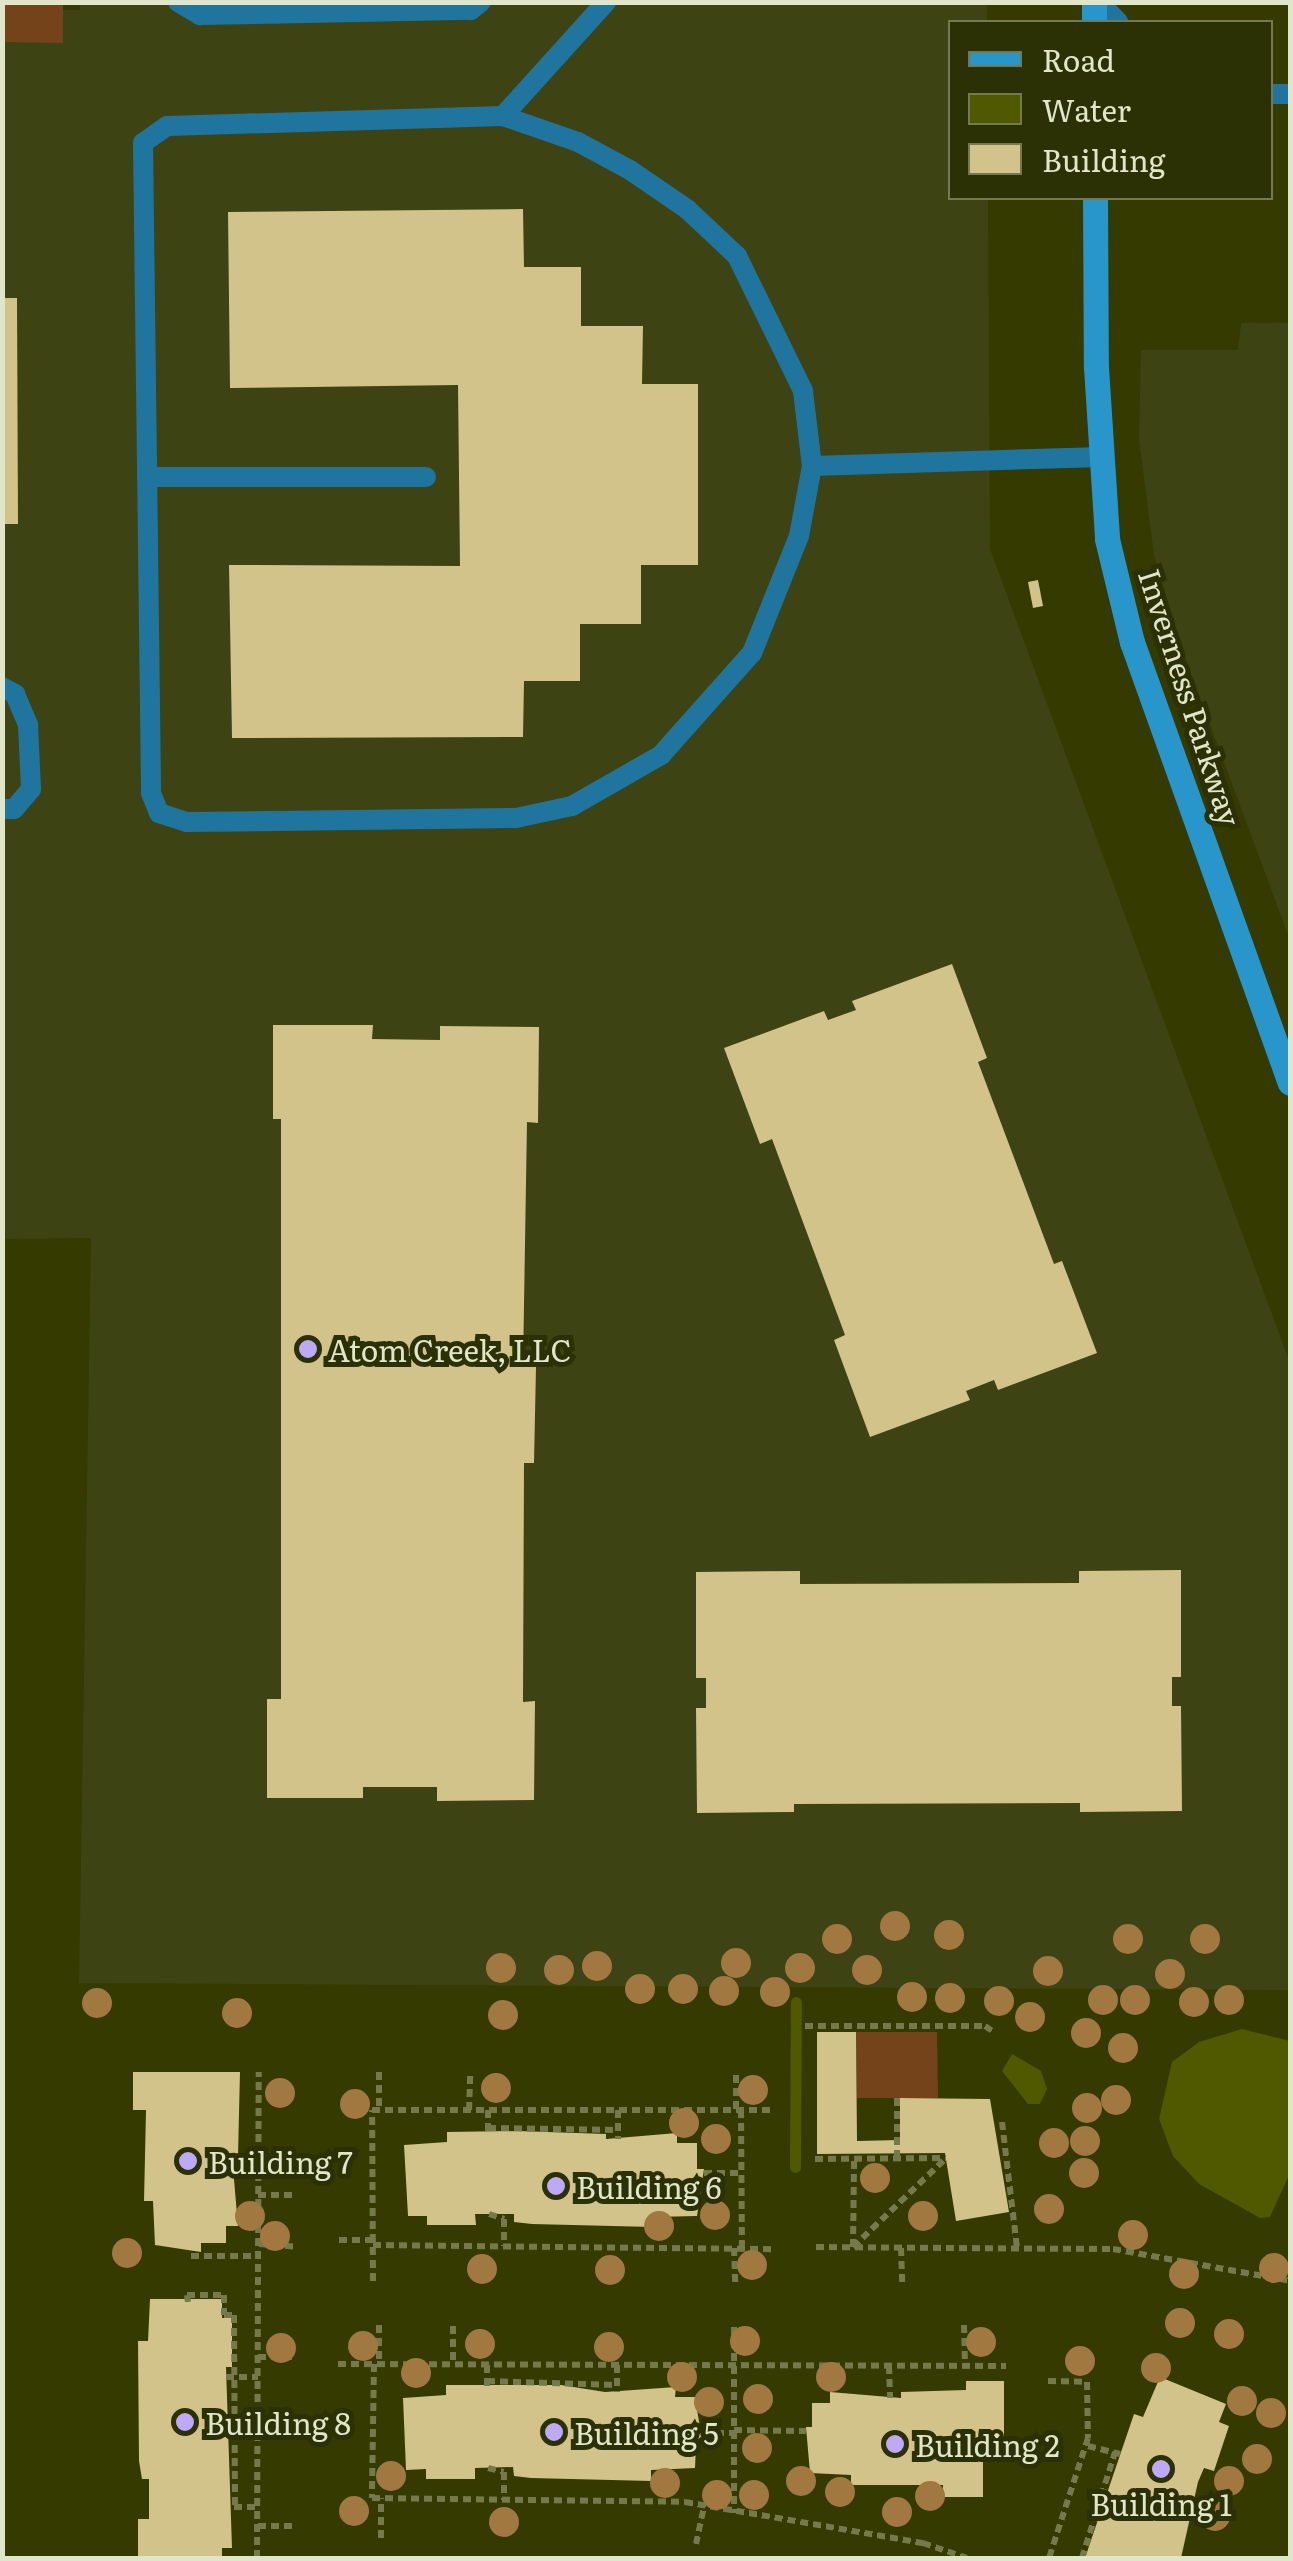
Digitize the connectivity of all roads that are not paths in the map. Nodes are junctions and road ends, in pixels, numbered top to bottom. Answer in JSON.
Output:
{"nodes":[{"id":1,"x":178,"y":2,"type":"edge"},
{"id":2,"x":481,"y":2,"type":"edge"},
{"id":3,"x":606,"y":2,"type":"edge"},
{"id":4,"x":1097,"y":2,"type":"edge"},
{"id":5,"x":1116,"y":20,"type":"edge"},
{"id":6,"x":504,"y":116,"type":"junction"},
{"id":7,"x":1095,"y":200,"type":"edge"},
{"id":8,"x":1102,"y":457,"type":"junction"},
{"id":9,"x":812,"y":466,"type":"junction"},
{"id":10,"x":147,"y":477,"type":"junction"},
{"id":11,"x":426,"y":477,"type":"dead end"},
{"id":12,"x":2,"y":687,"type":"edge"},
{"id":13,"x":2,"y":809,"type":"edge"},
{"id":14,"x":1290,"y":1083,"type":"edge"}],
"edges":[{"from":1,"to":2,"type":"lane"},
{"from":3,"to":6,"type":"lane"},
{"from":4,"to":5,"type":"lane"},
{"from":6,"to":9,"type":"lane"},
{"from":6,"to":10,"type":"lane"},
{"from":7,"to":8,"type":"main road","name":"Inverness Parkway"},
{"from":8,"to":9,"type":"lane"},
{"from":8,"to":14,"type":"main road","name":"Inverness Parkway"},
{"from":9,"to":10,"type":"lane"},
{"from":10,"to":11,"type":"lane"},
{"from":12,"to":13,"type":"lane"}]}
